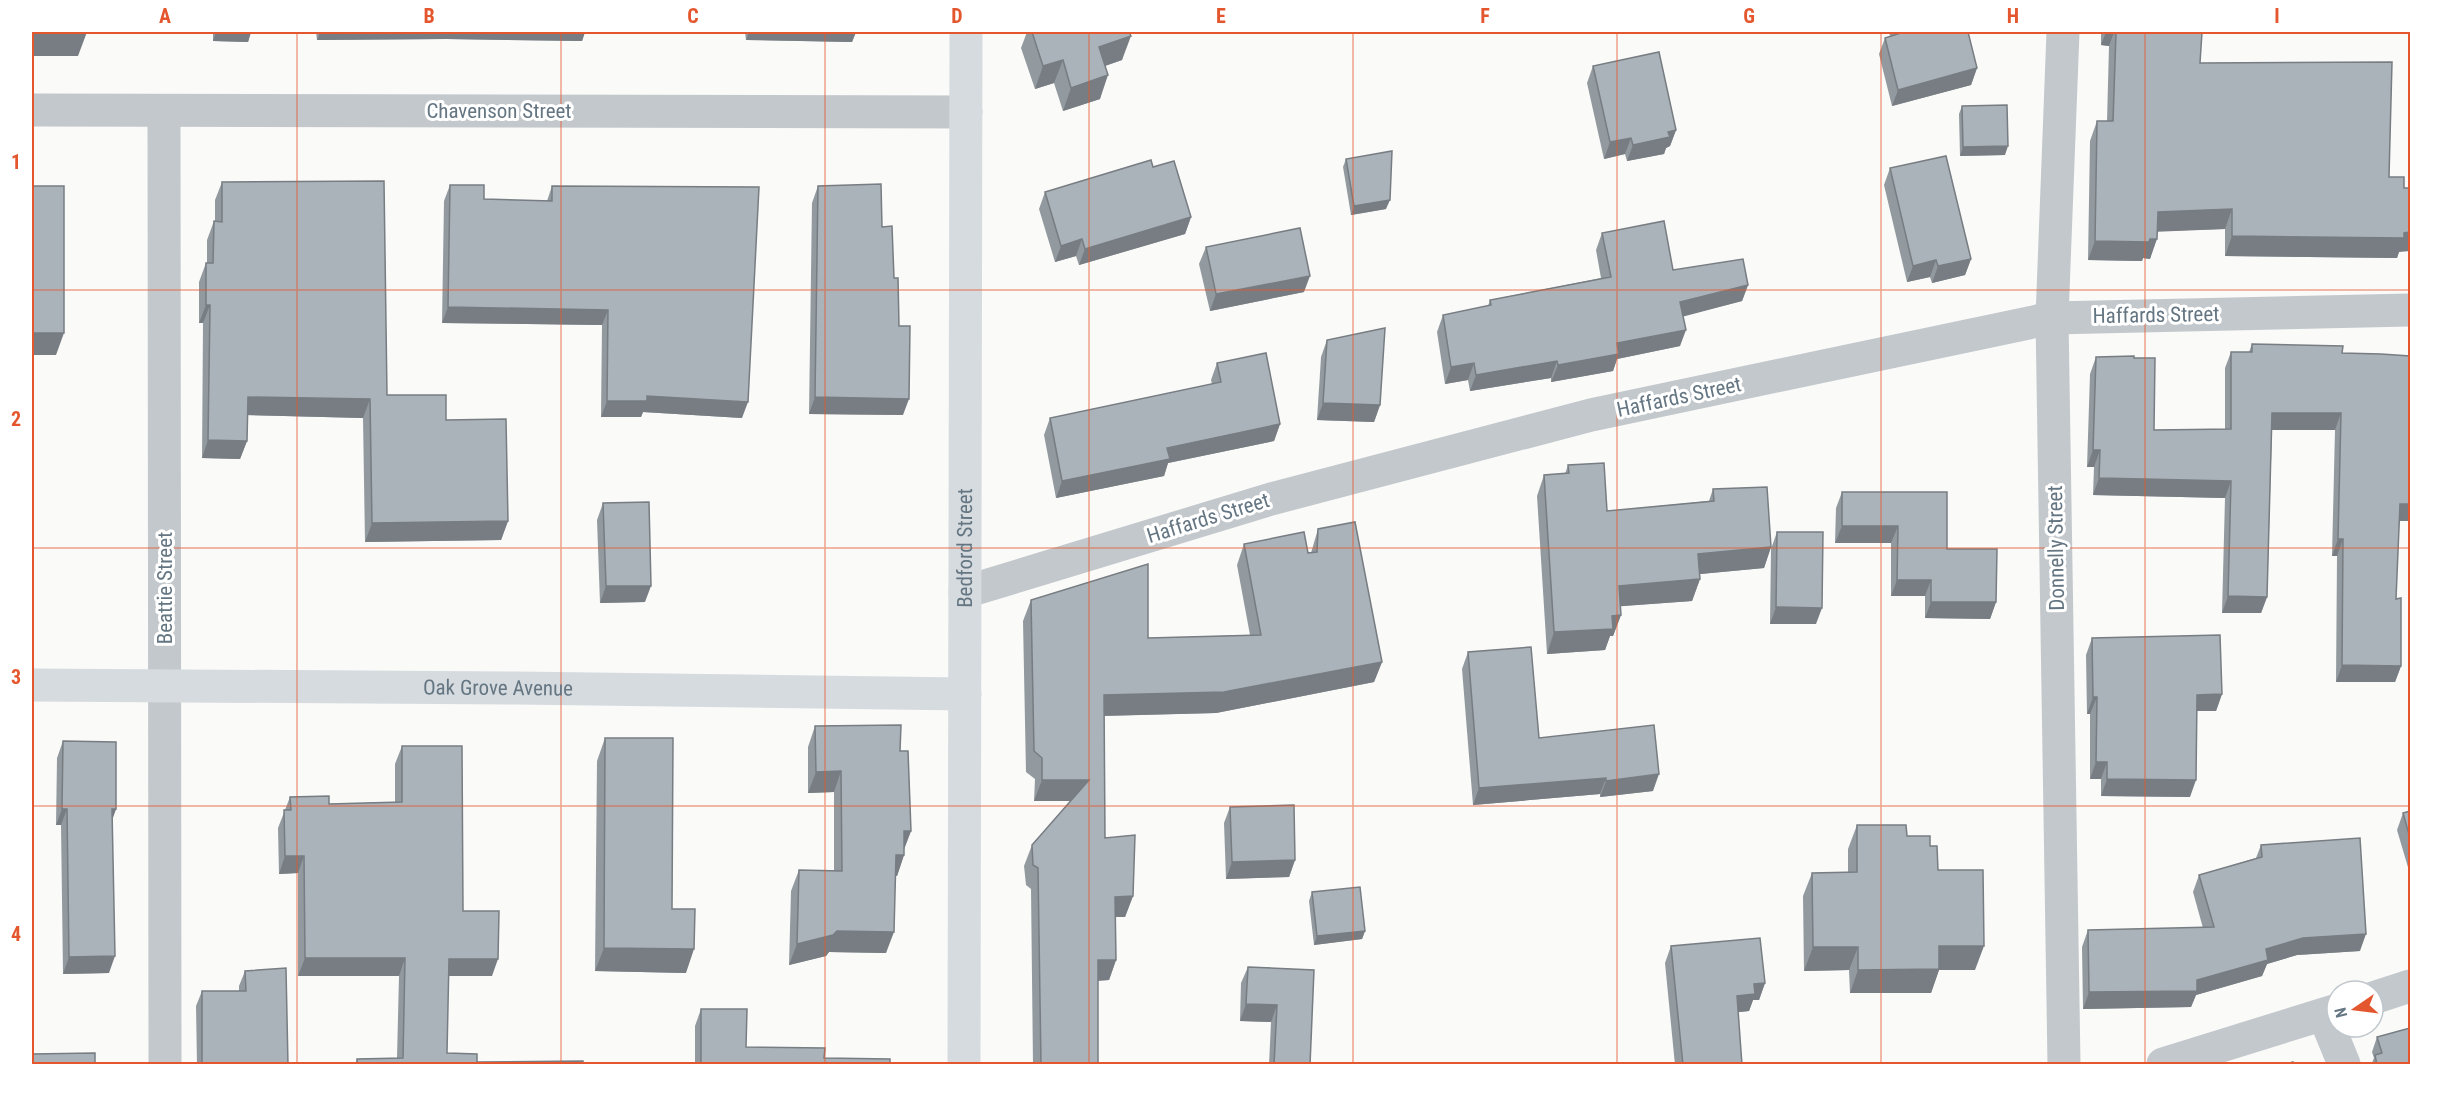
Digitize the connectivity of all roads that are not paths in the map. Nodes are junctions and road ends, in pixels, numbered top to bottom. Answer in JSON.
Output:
{"nodes":[{"id":1,"x":966,"y":32,"type":"edge"},
{"id":2,"x":2063,"y":32,"type":"edge"},
{"id":3,"x":32,"y":110,"type":"edge"},
{"id":4,"x":164,"y":111,"type":"junction"},
{"id":5,"x":966,"y":112,"type":"junction"},
{"id":6,"x":2410,"y":310,"type":"edge"},
{"id":7,"x":2052,"y":318,"type":"junction"},
{"id":8,"x":965,"y":592,"type":"junction"},
{"id":9,"x":32,"y":686,"type":"edge"},
{"id":10,"x":165,"y":686,"type":"junction"},
{"id":11,"x":965,"y":694,"type":"junction"},
{"id":12,"x":2410,"y":986,"type":"edge"},
{"id":13,"x":2385,"y":994,"type":"edge"},
{"id":14,"x":2325,"y":1014,"type":"edge"},
{"id":15,"x":2338,"y":1039,"type":"edge"},
{"id":16,"x":165,"y":1065,"type":"edge"},
{"id":17,"x":964,"y":1065,"type":"edge"},
{"id":18,"x":2064,"y":1065,"type":"edge"},
{"id":19,"x":2163,"y":1065,"type":"edge"},
{"id":20,"x":2344,"y":1065,"type":"edge"}],
"edges":[{"from":1,"to":5,"type":"main road","name":"Bedford Street"},
{"from":2,"to":7,"type":"street","name":"Donnelly Street"},
{"from":3,"to":4,"type":"street","name":"Chavenson Street"},
{"from":4,"to":5,"type":"street","name":"Chavenson Street"},
{"from":4,"to":10,"type":"street","name":"Beattie Street"},
{"from":5,"to":8,"type":"main road","name":"Bedford Street"},
{"from":6,"to":7,"type":"street","name":"Haffards Street"},
{"from":7,"to":8,"type":"street","name":"Haffards Street"},
{"from":7,"to":18,"type":"street","name":"Donnelly Street"},
{"from":8,"to":11,"type":"main road","name":"Bedford Street"},
{"from":9,"to":10,"type":"main road","name":"Oak Grove Avenue"},
{"from":10,"to":11,"type":"main road","name":"Oak Grove Avenue"},
{"from":10,"to":16,"type":"street","name":"Beattie Street"},
{"from":11,"to":17,"type":"main road","name":"Bedford Street"},
{"from":12,"to":13,"type":"street"},
{"from":14,"to":19,"type":"street"},
{"from":15,"to":20,"type":"street"}]}
